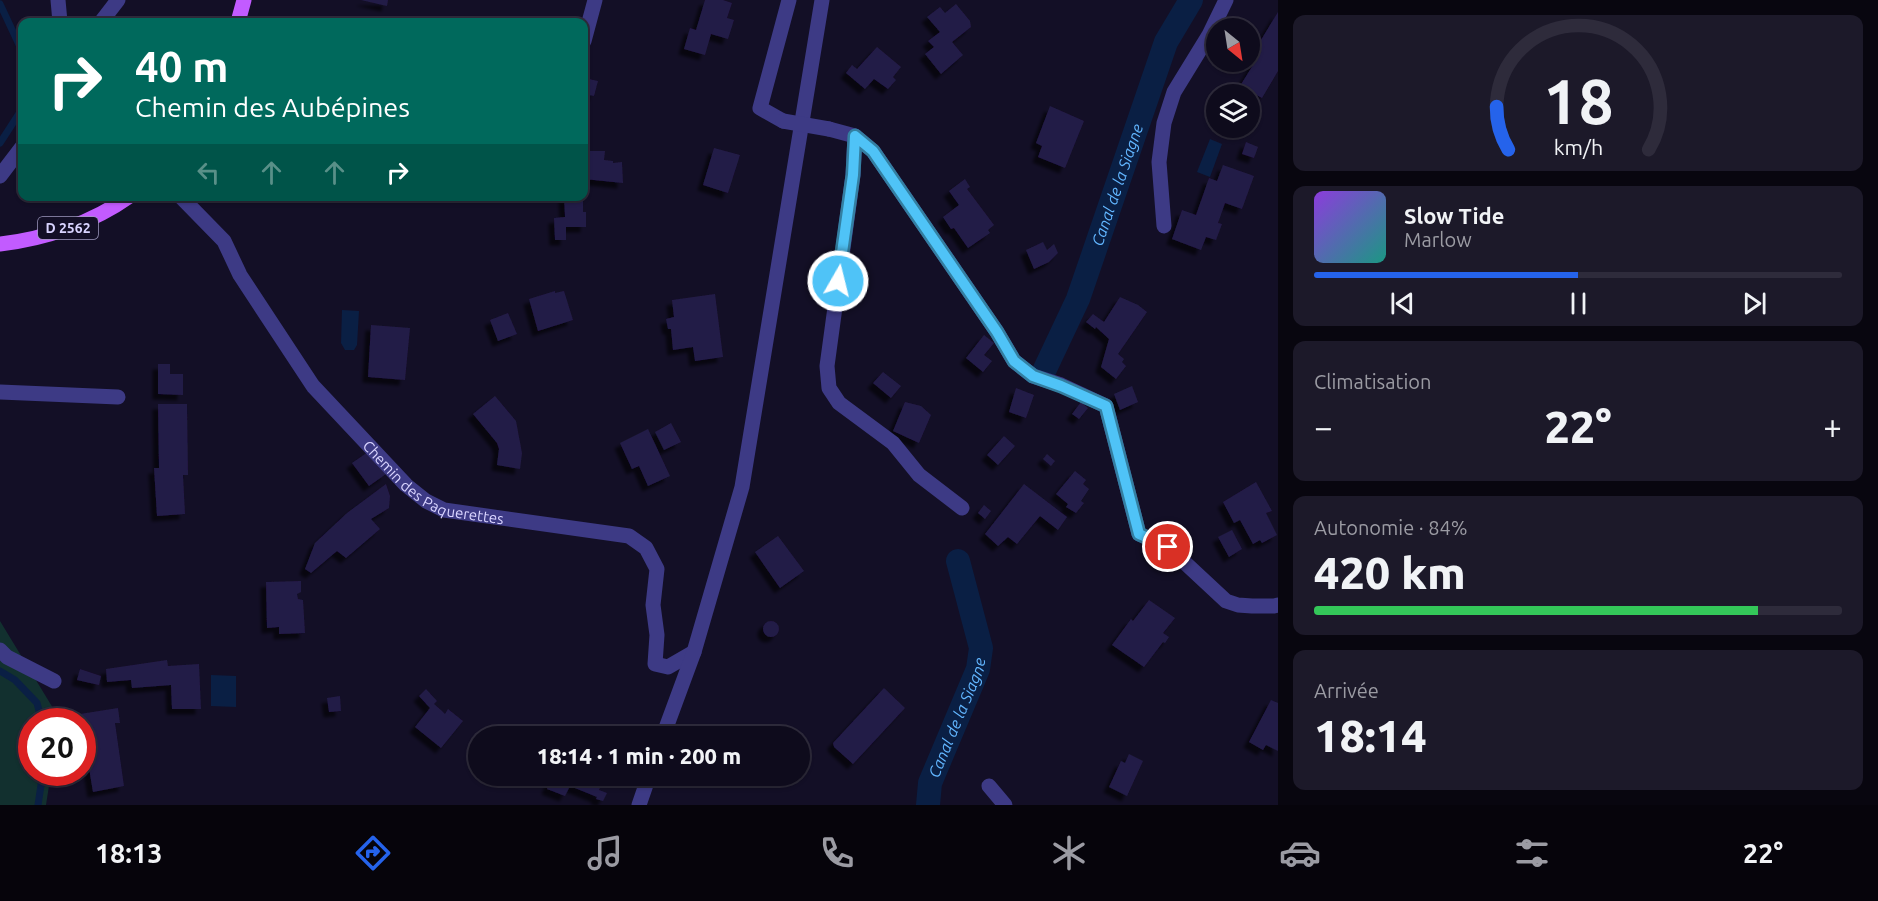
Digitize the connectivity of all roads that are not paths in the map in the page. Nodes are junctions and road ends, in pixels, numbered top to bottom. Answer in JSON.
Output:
{"nodes":[{"id":1,"x":58,"y":0,"type":"edge"},
{"id":2,"x":118,"y":0,"type":"edge"},
{"id":3,"x":244,"y":0,"type":"edge"},
{"id":4,"x":595,"y":0,"type":"edge"},
{"id":5,"x":789,"y":0,"type":"edge"},
{"id":6,"x":1226,"y":0,"type":"edge"},
{"id":7,"x":818,"y":1,"type":"edge"},
{"id":8,"x":60,"y":18,"type":"edge"},
{"id":9,"x":104,"y":18,"type":"edge"},
{"id":10,"x":239,"y":18,"type":"edge"},
{"id":11,"x":588,"y":27,"type":"edge"},
{"id":12,"x":855,"y":136,"type":"junction"},
{"id":13,"x":18,"y":152,"type":"edge"},
{"id":14,"x":0,"y":176,"type":"edge"},
{"id":15,"x":121,"y":201,"type":"edge"},
{"id":16,"x":185,"y":201,"type":"edge"},
{"id":17,"x":1164,"y":226,"type":"dead end"},
{"id":18,"x":0,"y":244,"type":"edge"},
{"id":19,"x":0,"y":392,"type":"edge"},
{"id":20,"x":118,"y":397,"type":"dead end"},
{"id":21,"x":962,"y":508,"type":"dead end"},
{"id":22,"x":1278,"y":605,"type":"edge"},
{"id":23,"x":0,"y":650,"type":"edge"},
{"id":24,"x":694,"y":652,"type":"junction"},
{"id":25,"x":54,"y":681,"type":"dead end"},
{"id":26,"x":667,"y":726,"type":"edge"},
{"id":27,"x":646,"y":786,"type":"edge"},
{"id":28,"x":989,"y":786,"type":"dead end"},
{"id":29,"x":639,"y":805,"type":"edge"},
{"id":30,"x":1005,"y":805,"type":"edge"}],
"edges":[{"from":1,"to":8,"type":"street"},
{"from":2,"to":9,"type":"street"},
{"from":3,"to":10,"type":"main road"},
{"from":4,"to":11,"type":"street"},
{"from":5,"to":12,"type":"street","bridge":true},
{"from":6,"to":17,"type":"street"},
{"from":7,"to":24,"type":"street"},
{"from":12,"to":21,"type":"street"},
{"from":12,"to":22,"type":"street"},
{"from":13,"to":14,"type":"street"},
{"from":15,"to":18,"type":"main road","number":"D 2562"},
{"from":16,"to":24,"type":"street","name":"Chemin des Paquerettes"},
{"from":19,"to":20,"type":"street"},
{"from":23,"to":25,"type":"street"},
{"from":24,"to":26,"type":"street"},
{"from":27,"to":29,"type":"street"},
{"from":28,"to":30,"type":"street"}]}
